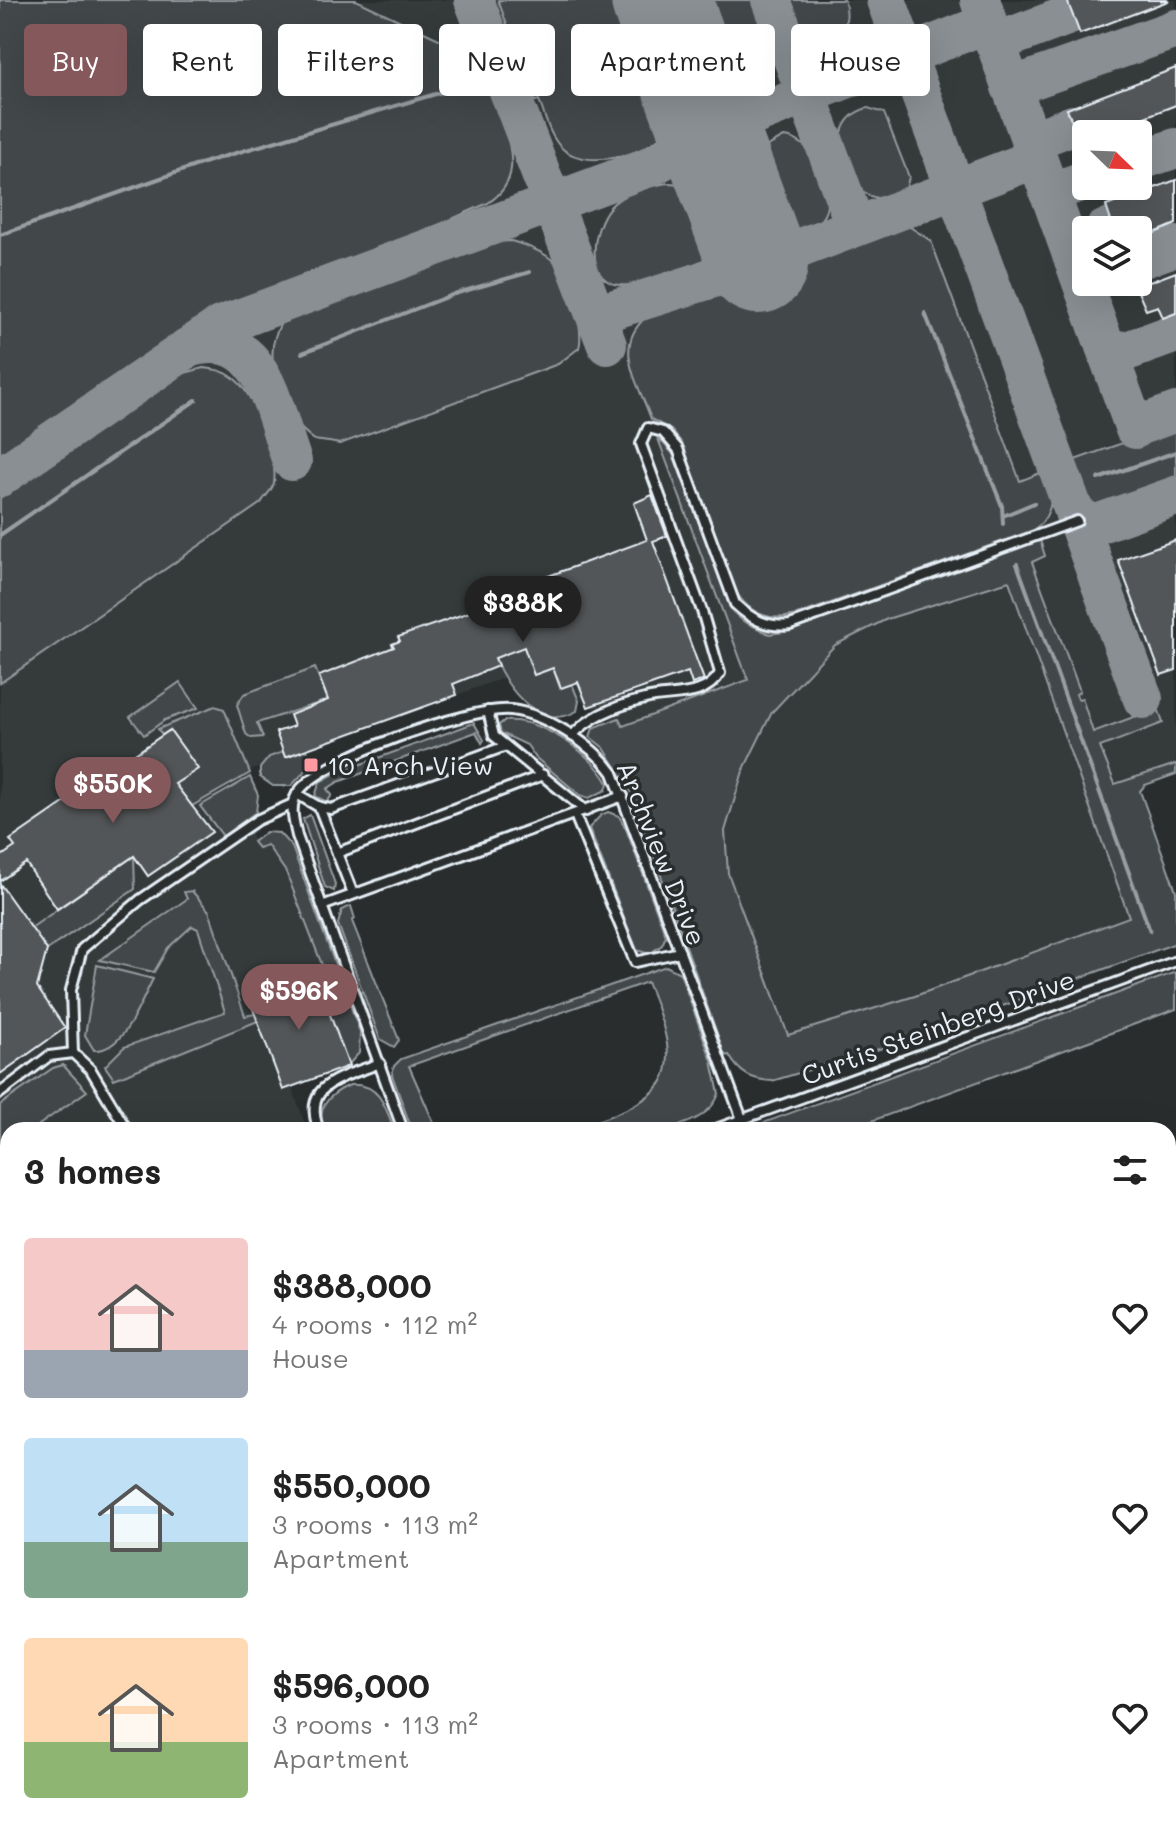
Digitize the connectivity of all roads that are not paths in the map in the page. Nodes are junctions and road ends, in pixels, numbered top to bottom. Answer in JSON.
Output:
{"nodes":[{"id":1,"x":1077,"y":521,"type":"dead end"},
{"id":2,"x":488,"y":711,"type":"junction"},
{"id":3,"x":572,"y":736,"type":"junction"},
{"id":4,"x":506,"y":746,"type":"junction"},
{"id":5,"x":543,"y":775,"type":"junction"},
{"id":6,"x":297,"y":794,"type":"junction"},
{"id":7,"x":623,"y":796,"type":"junction"},
{"id":8,"x":293,"y":804,"type":"junction"},
{"id":9,"x":319,"y":807,"type":"junction"},
{"id":10,"x":586,"y":811,"type":"junction"},
{"id":11,"x":575,"y":815,"type":"junction"},
{"id":12,"x":337,"y":853,"type":"junction"},
{"id":13,"x":353,"y":894,"type":"junction"},
{"id":14,"x":322,"y":906,"type":"junction"},
{"id":15,"x":680,"y":952,"type":"junction"},
{"id":16,"x":1176,"y":961,"type":"edge"},
{"id":17,"x":73,"y":1053,"type":"junction"},
{"id":18,"x":380,"y":1063,"type":"junction"},
{"id":19,"x":0,"y":1093,"type":"edge"},
{"id":20,"x":742,"y":1119,"type":"junction"},
{"id":21,"x":122,"y":1122,"type":"edge"},
{"id":22,"x":315,"y":1122,"type":"edge"},
{"id":23,"x":400,"y":1122,"type":"edge"},
{"id":24,"x":734,"y":1122,"type":"edge"}],
"edges":[{"from":1,"to":3,"type":"lane"},
{"from":2,"to":3,"type":"lane","name":"Archview Drive"},
{"from":2,"to":4,"type":"lane"},
{"from":2,"to":6,"type":"lane","name":"Archview Drive"},
{"from":3,"to":7,"type":"lane","name":"Archview Drive"},
{"from":4,"to":5,"type":"lane"},
{"from":4,"to":9,"type":"lane"},
{"from":5,"to":10,"type":"lane"},
{"from":5,"to":12,"type":"lane"},
{"from":6,"to":8,"type":"lane","name":"Archview Drive"},
{"from":6,"to":9,"type":"lane"},
{"from":7,"to":10,"type":"lane"},
{"from":7,"to":15,"type":"lane","name":"Archview Drive"},
{"from":8,"to":14,"type":"lane"},
{"from":8,"to":17,"type":"lane"},
{"from":9,"to":12,"type":"lane"},
{"from":10,"to":11,"type":"lane"},
{"from":11,"to":13,"type":"lane"},
{"from":11,"to":15,"type":"lane"},
{"from":12,"to":13,"type":"lane"},
{"from":13,"to":14,"type":"lane"},
{"from":14,"to":18,"type":"lane"},
{"from":15,"to":20,"type":"lane","name":"Archview Drive"},
{"from":16,"to":20,"type":"lane","name":"Curtis Steinberg Drive"},
{"from":17,"to":19,"type":"lane"},
{"from":17,"to":21,"type":"lane"},
{"from":18,"to":22,"type":"lane"},
{"from":18,"to":23,"type":"lane"},
{"from":20,"to":24,"type":"lane","name":"Curtis Steinberg Drive"}]}
